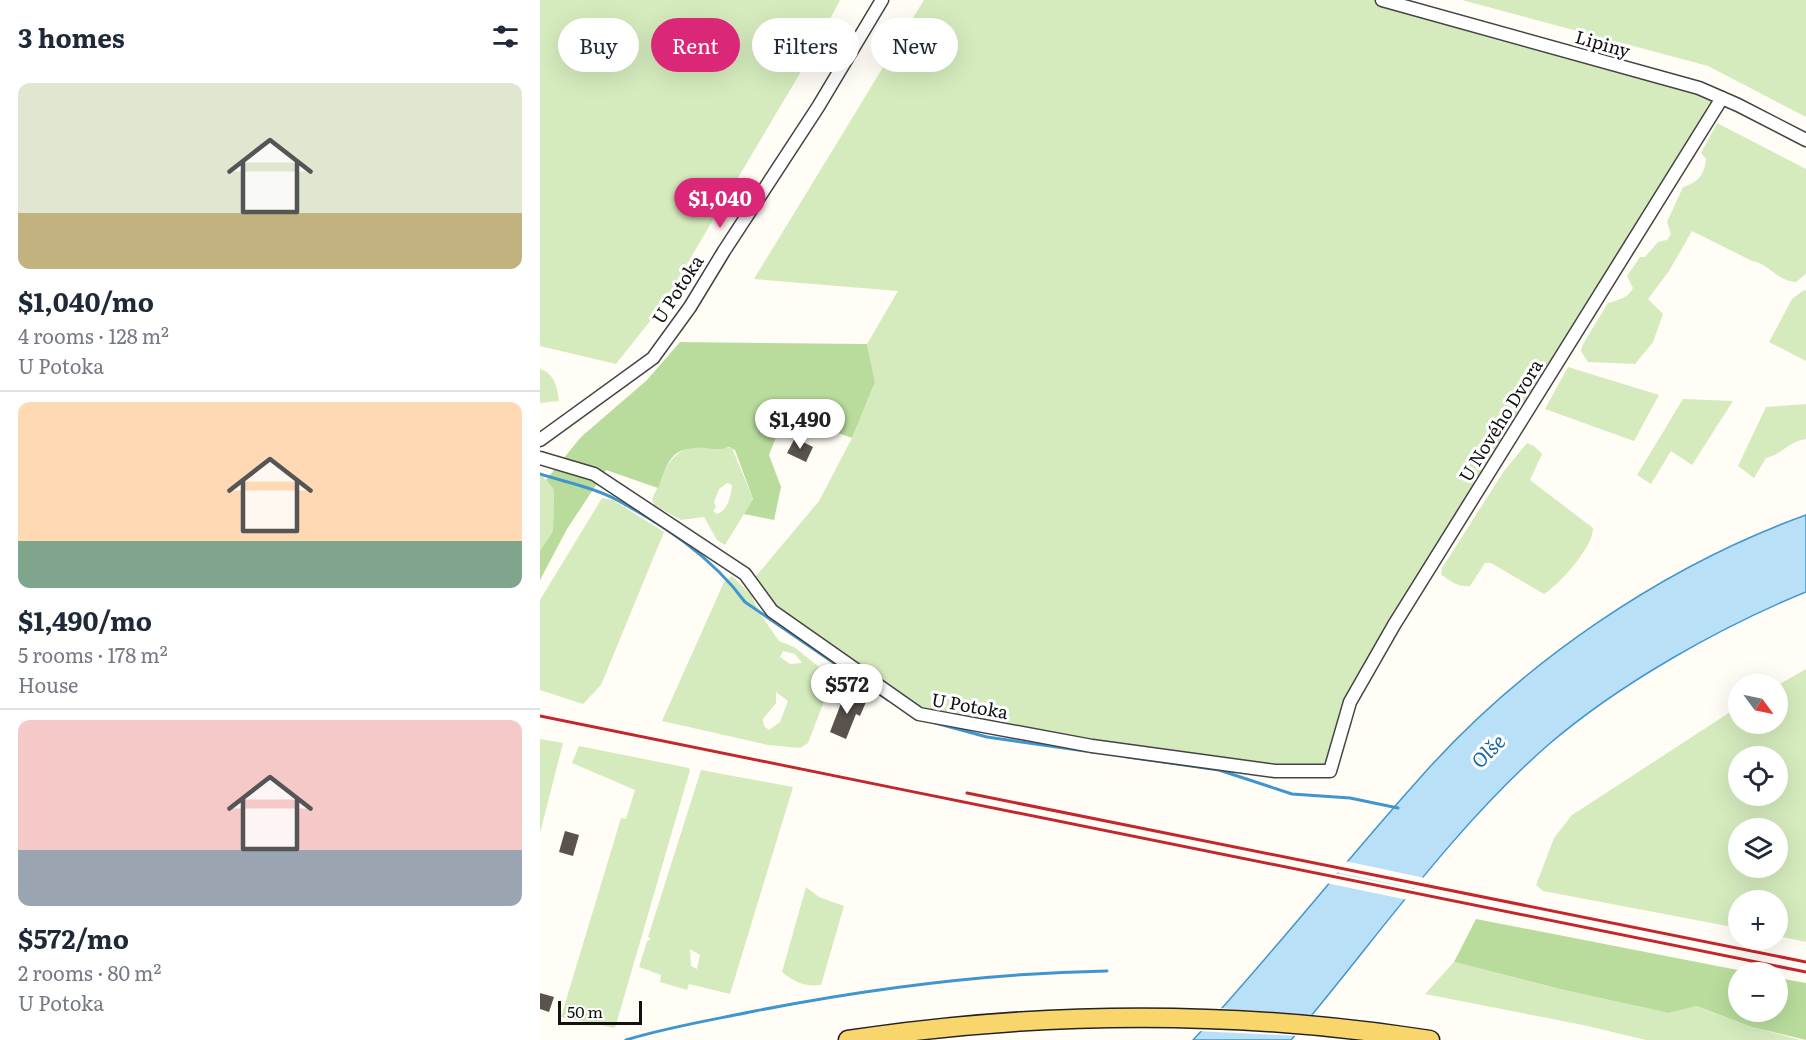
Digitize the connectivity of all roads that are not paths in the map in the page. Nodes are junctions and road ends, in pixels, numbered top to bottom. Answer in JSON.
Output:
{"nodes":[{"id":1,"x":882,"y":0,"type":"edge"},
{"id":2,"x":1382,"y":0,"type":"edge"},
{"id":3,"x":1722,"y":98,"type":"junction"},
{"id":4,"x":1806,"y":140,"type":"edge"},
{"id":5,"x":540,"y":440,"type":"edge"},
{"id":6,"x":540,"y":458,"type":"edge"},
{"id":7,"x":1330,"y":771,"type":"joint"},
{"id":8,"x":1422,"y":1039,"type":"edge"},
{"id":9,"x":848,"y":1040,"type":"edge"}],
"edges":[{"from":1,"to":5,"type":"street","name":"U Potoka"},
{"from":2,"to":3,"type":"street","name":"Lipiny"},
{"from":3,"to":4,"type":"street","name":"Lipiny"},
{"from":3,"to":7,"type":"street","name":"U Nového Dvora"},
{"from":6,"to":7,"type":"street","name":"U Potoka"},
{"from":8,"to":9,"type":"main road"}]}
